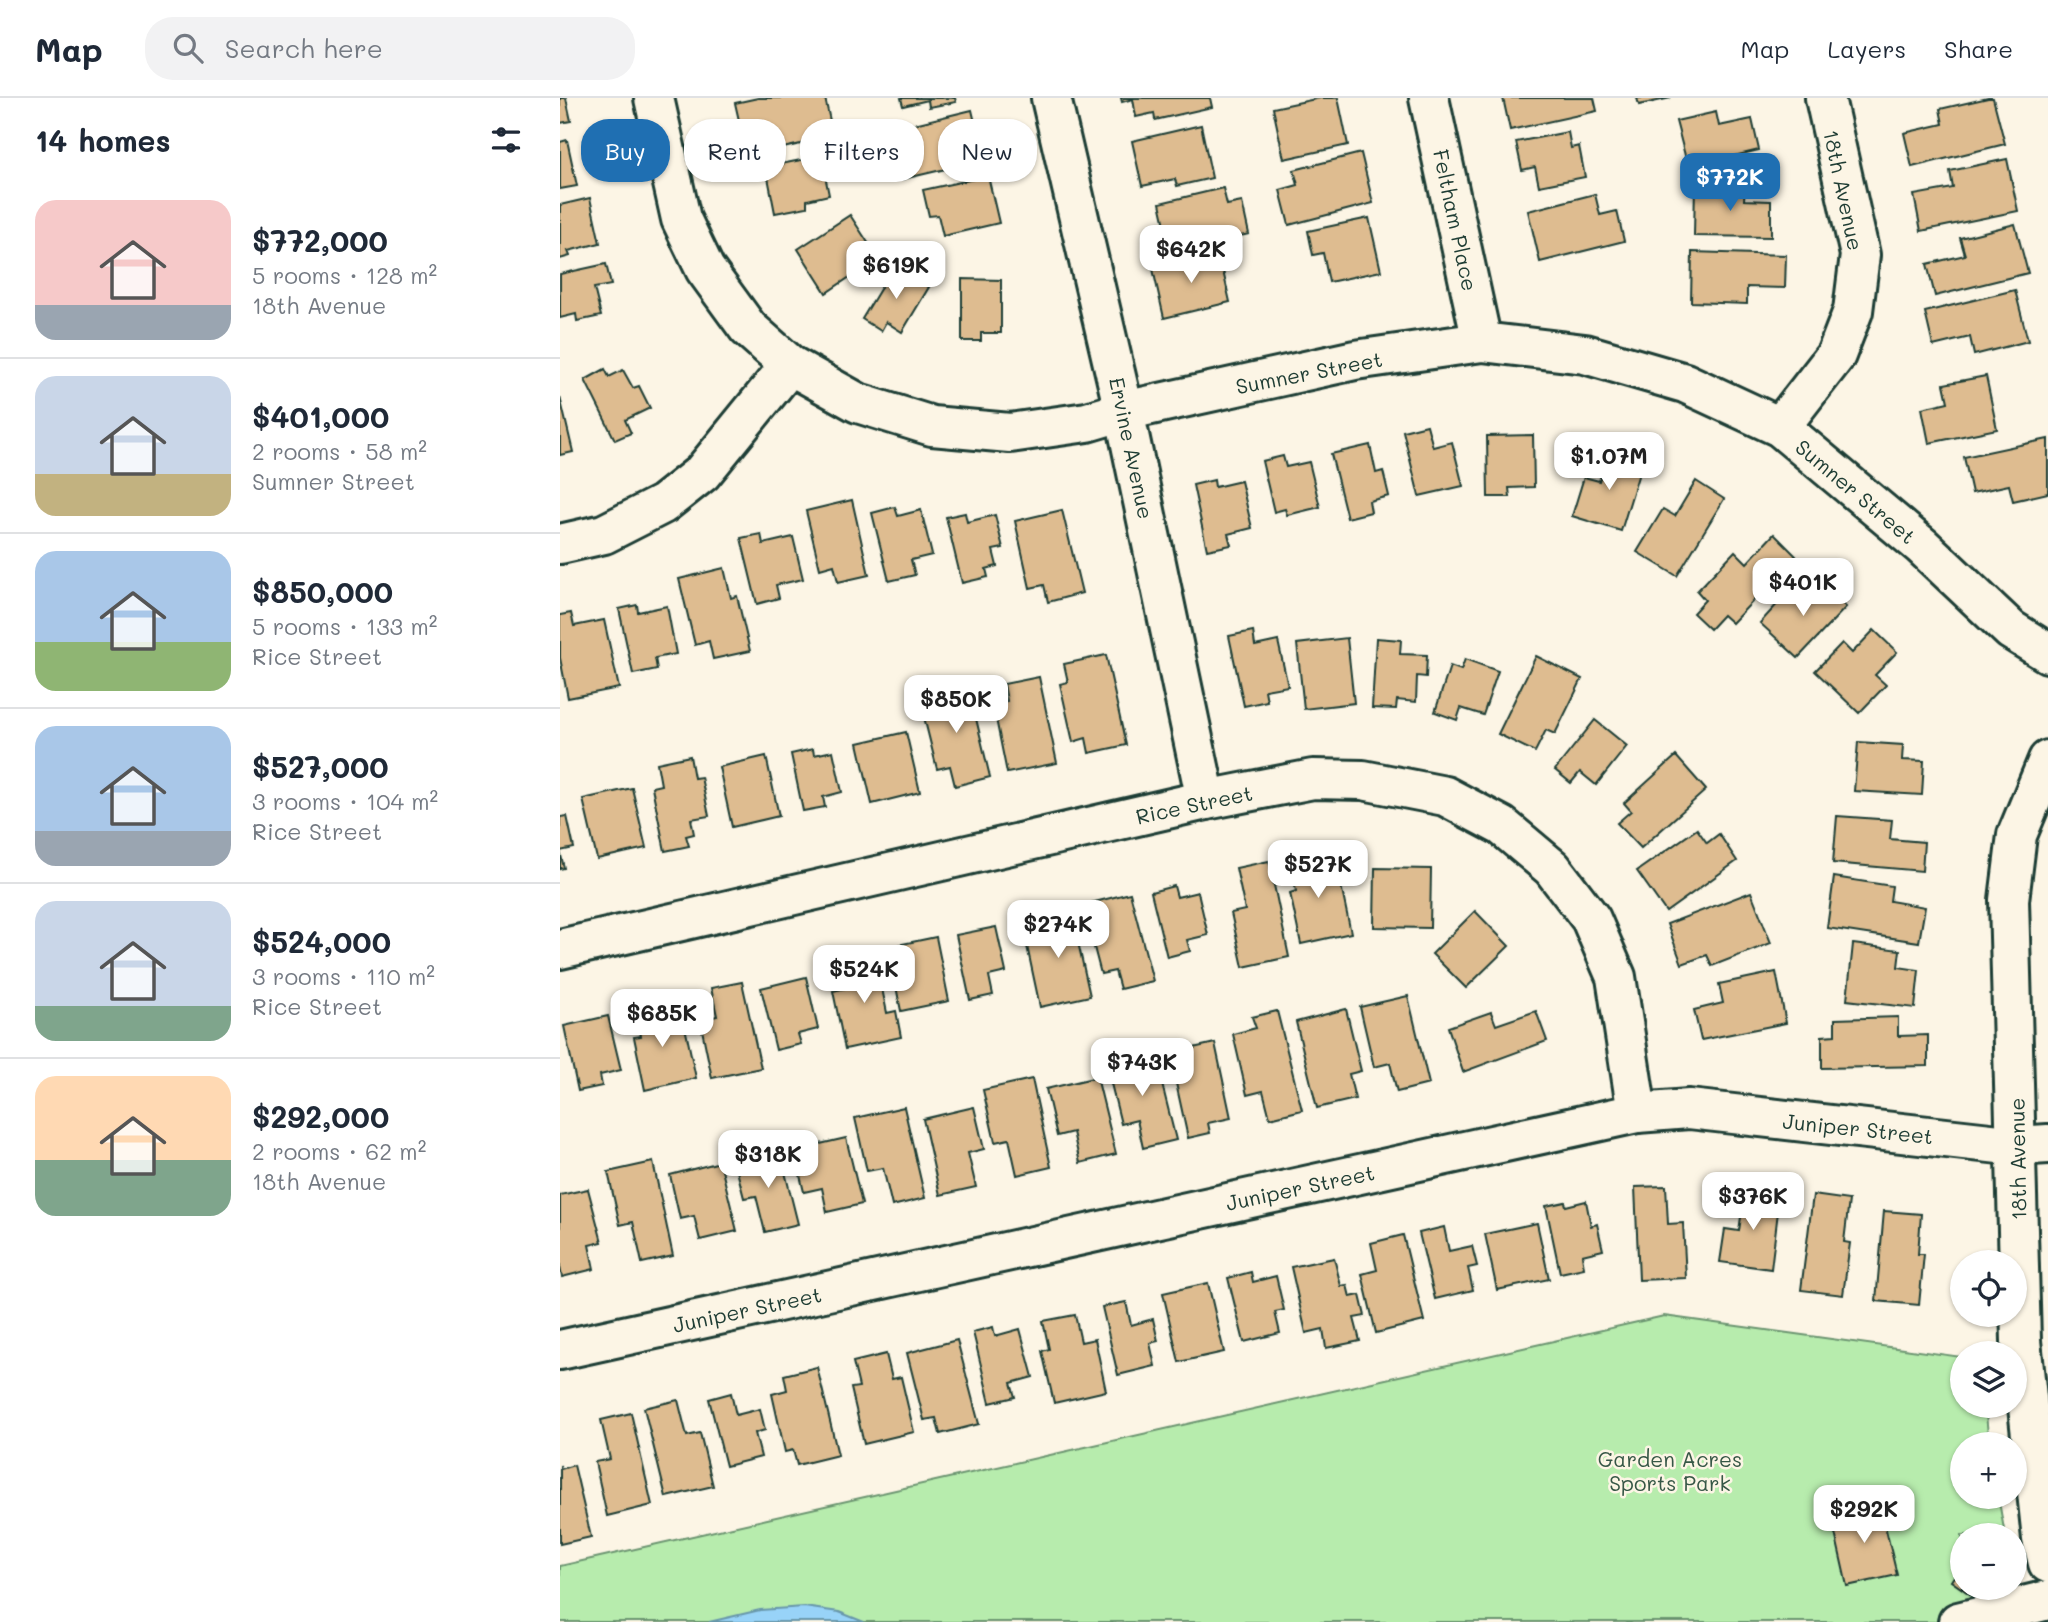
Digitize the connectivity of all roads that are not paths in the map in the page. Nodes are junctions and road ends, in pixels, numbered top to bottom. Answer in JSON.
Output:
{"nodes":[{"id":1,"x":654,"y":98,"type":"edge"},
{"id":2,"x":1051,"y":98,"type":"edge"},
{"id":3,"x":1429,"y":98,"type":"edge"},
{"id":4,"x":1825,"y":98,"type":"edge"},
{"id":5,"x":1482,"y":342,"type":"junction"},
{"id":6,"x":790,"y":365,"type":"junction"},
{"id":7,"x":1124,"y":411,"type":"junction"},
{"id":8,"x":1780,"y":427,"type":"junction"},
{"id":9,"x":560,"y":544,"type":"edge"},
{"id":10,"x":2048,"y":653,"type":"edge"},
{"id":11,"x":2048,"y":760,"type":"edge"},
{"id":12,"x":1206,"y":800,"type":"junction"},
{"id":13,"x":560,"y":949,"type":"edge"},
{"id":14,"x":1637,"y":1113,"type":"junction"},
{"id":15,"x":2033,"y":1145,"type":"edge"},
{"id":16,"x":560,"y":1350,"type":"edge"},
{"id":17,"x":2048,"y":1563,"type":"edge"},
{"id":18,"x":2048,"y":1600,"type":"edge"},
{"id":19,"x":1958,"y":1622,"type":"edge"}],
"edges":[{"from":1,"to":6,"type":"street","name":"Sumner Street"},
{"from":2,"to":7,"type":"street","name":"Ervine Avenue"},
{"from":3,"to":5,"type":"street","name":"Feltham Place"},
{"from":4,"to":8,"type":"street","name":"18th Avenue"},
{"from":5,"to":7,"type":"street","name":"Sumner Street"},
{"from":5,"to":8,"type":"street","name":"Sumner Street"},
{"from":6,"to":7,"type":"street","name":"Sumner Street"},
{"from":6,"to":9,"type":"street"},
{"from":7,"to":12,"type":"street","name":"Ervine Avenue"},
{"from":8,"to":10,"type":"street","name":"Sumner Street"},
{"from":11,"to":15,"type":"street","name":"18th Avenue"},
{"from":12,"to":13,"type":"street","name":"Rice Street"},
{"from":12,"to":14,"type":"street","name":"Rice Street"},
{"from":14,"to":15,"type":"street","name":"Juniper Street"},
{"from":14,"to":16,"type":"street","name":"Juniper Street"},
{"from":15,"to":17,"type":"street","name":"18th Avenue"},
{"from":18,"to":19,"type":"street"}]}
